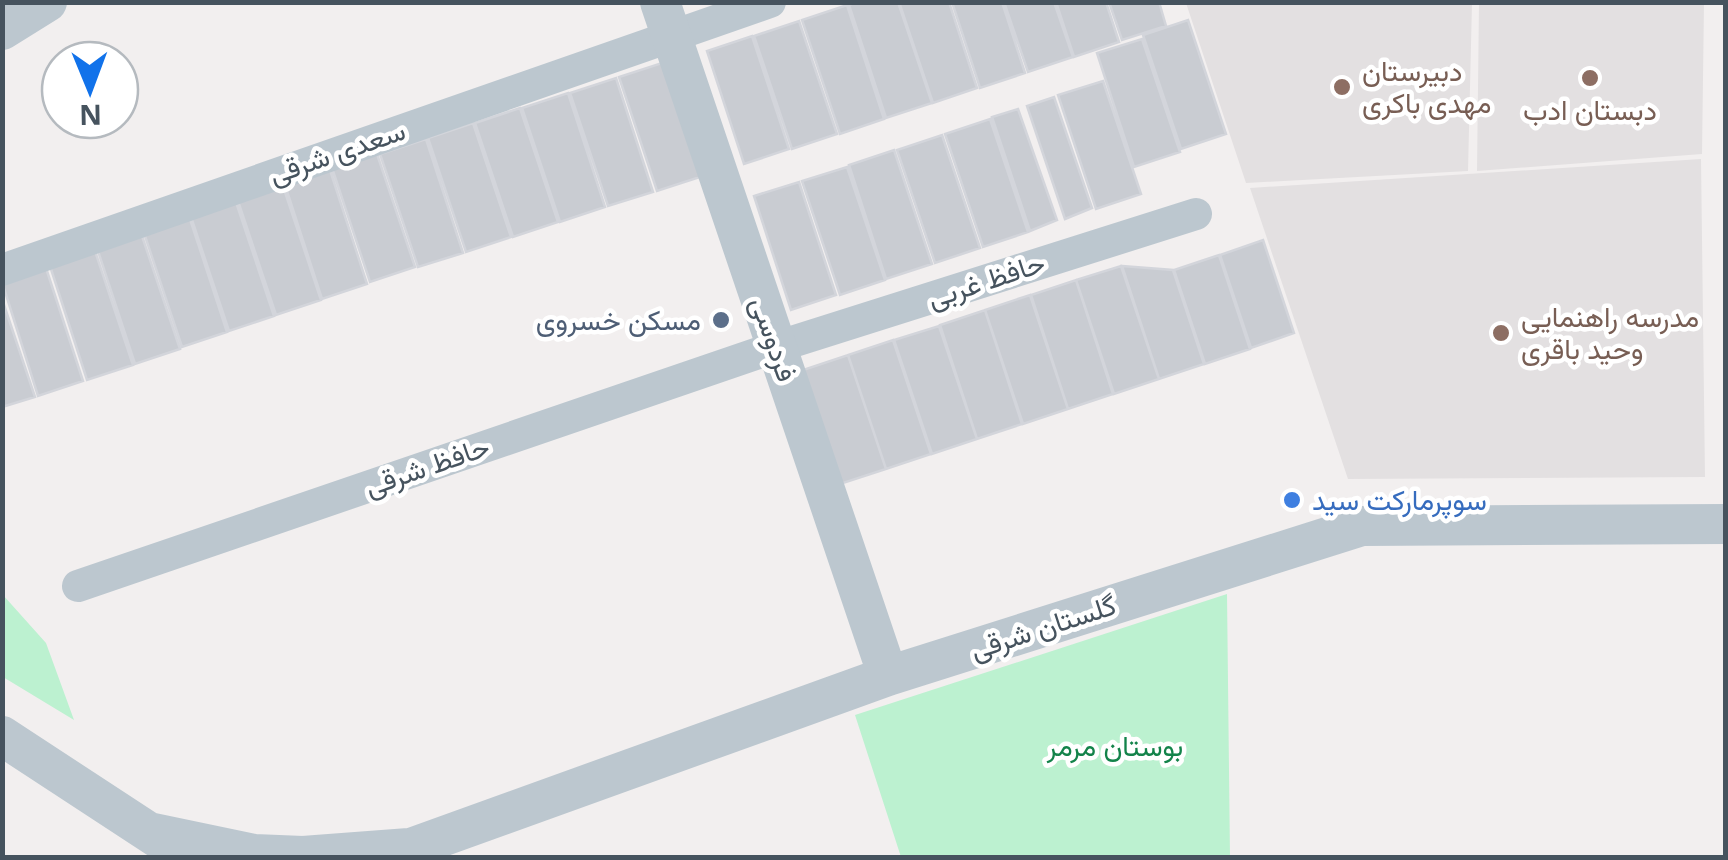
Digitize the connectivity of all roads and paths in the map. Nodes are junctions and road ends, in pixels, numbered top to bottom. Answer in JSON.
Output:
{"nodes":[{"id":1,"x":47,"y":2,"type":"edge"},
{"id":2,"x":770,"y":2,"type":"edge"},
{"id":3,"x":665,"y":19,"type":"edge"},
{"id":4,"x":2,"y":30,"type":"edge"},
{"id":5,"x":1196,"y":214,"type":"dead end"},
{"id":6,"x":2,"y":270,"type":"edge"},
{"id":7,"x":776,"y":346,"type":"junction"},
{"id":8,"x":1726,"y":524,"type":"edge"},
{"id":9,"x":78,"y":586,"type":"dead end"},
{"id":10,"x":888,"y":676,"type":"junction"},
{"id":11,"x":2,"y":736,"type":"edge"},
{"id":12,"x":149,"y":832,"type":"junction"},
{"id":13,"x":399,"y":854,"type":"edge"},
{"id":14,"x":188,"y":858,"type":"edge"}],
"edges":[{"from":1,"to":4,"type":"street"},
{"from":2,"to":3,"type":"street","name":"سعدی شرقی"},
{"from":3,"to":6,"type":"street","name":"سعدی شرقی"},
{"from":3,"to":7,"type":"street","name":"فردوسی"},
{"from":5,"to":7,"type":"street","name":"حافظ غربی"},
{"from":7,"to":9,"type":"street","name":"حافظ شرقی"},
{"from":7,"to":10,"type":"street","name":"فردوسی"},
{"from":8,"to":10,"type":"street","name":"گلستان شرقی"},
{"from":10,"to":13,"type":"street","name":"گلستان شرقی"},
{"from":11,"to":12,"type":"street"},
{"from":12,"to":13,"type":"street","name":"گلستان شرقی"},
{"from":12,"to":14,"type":"street"}]}
